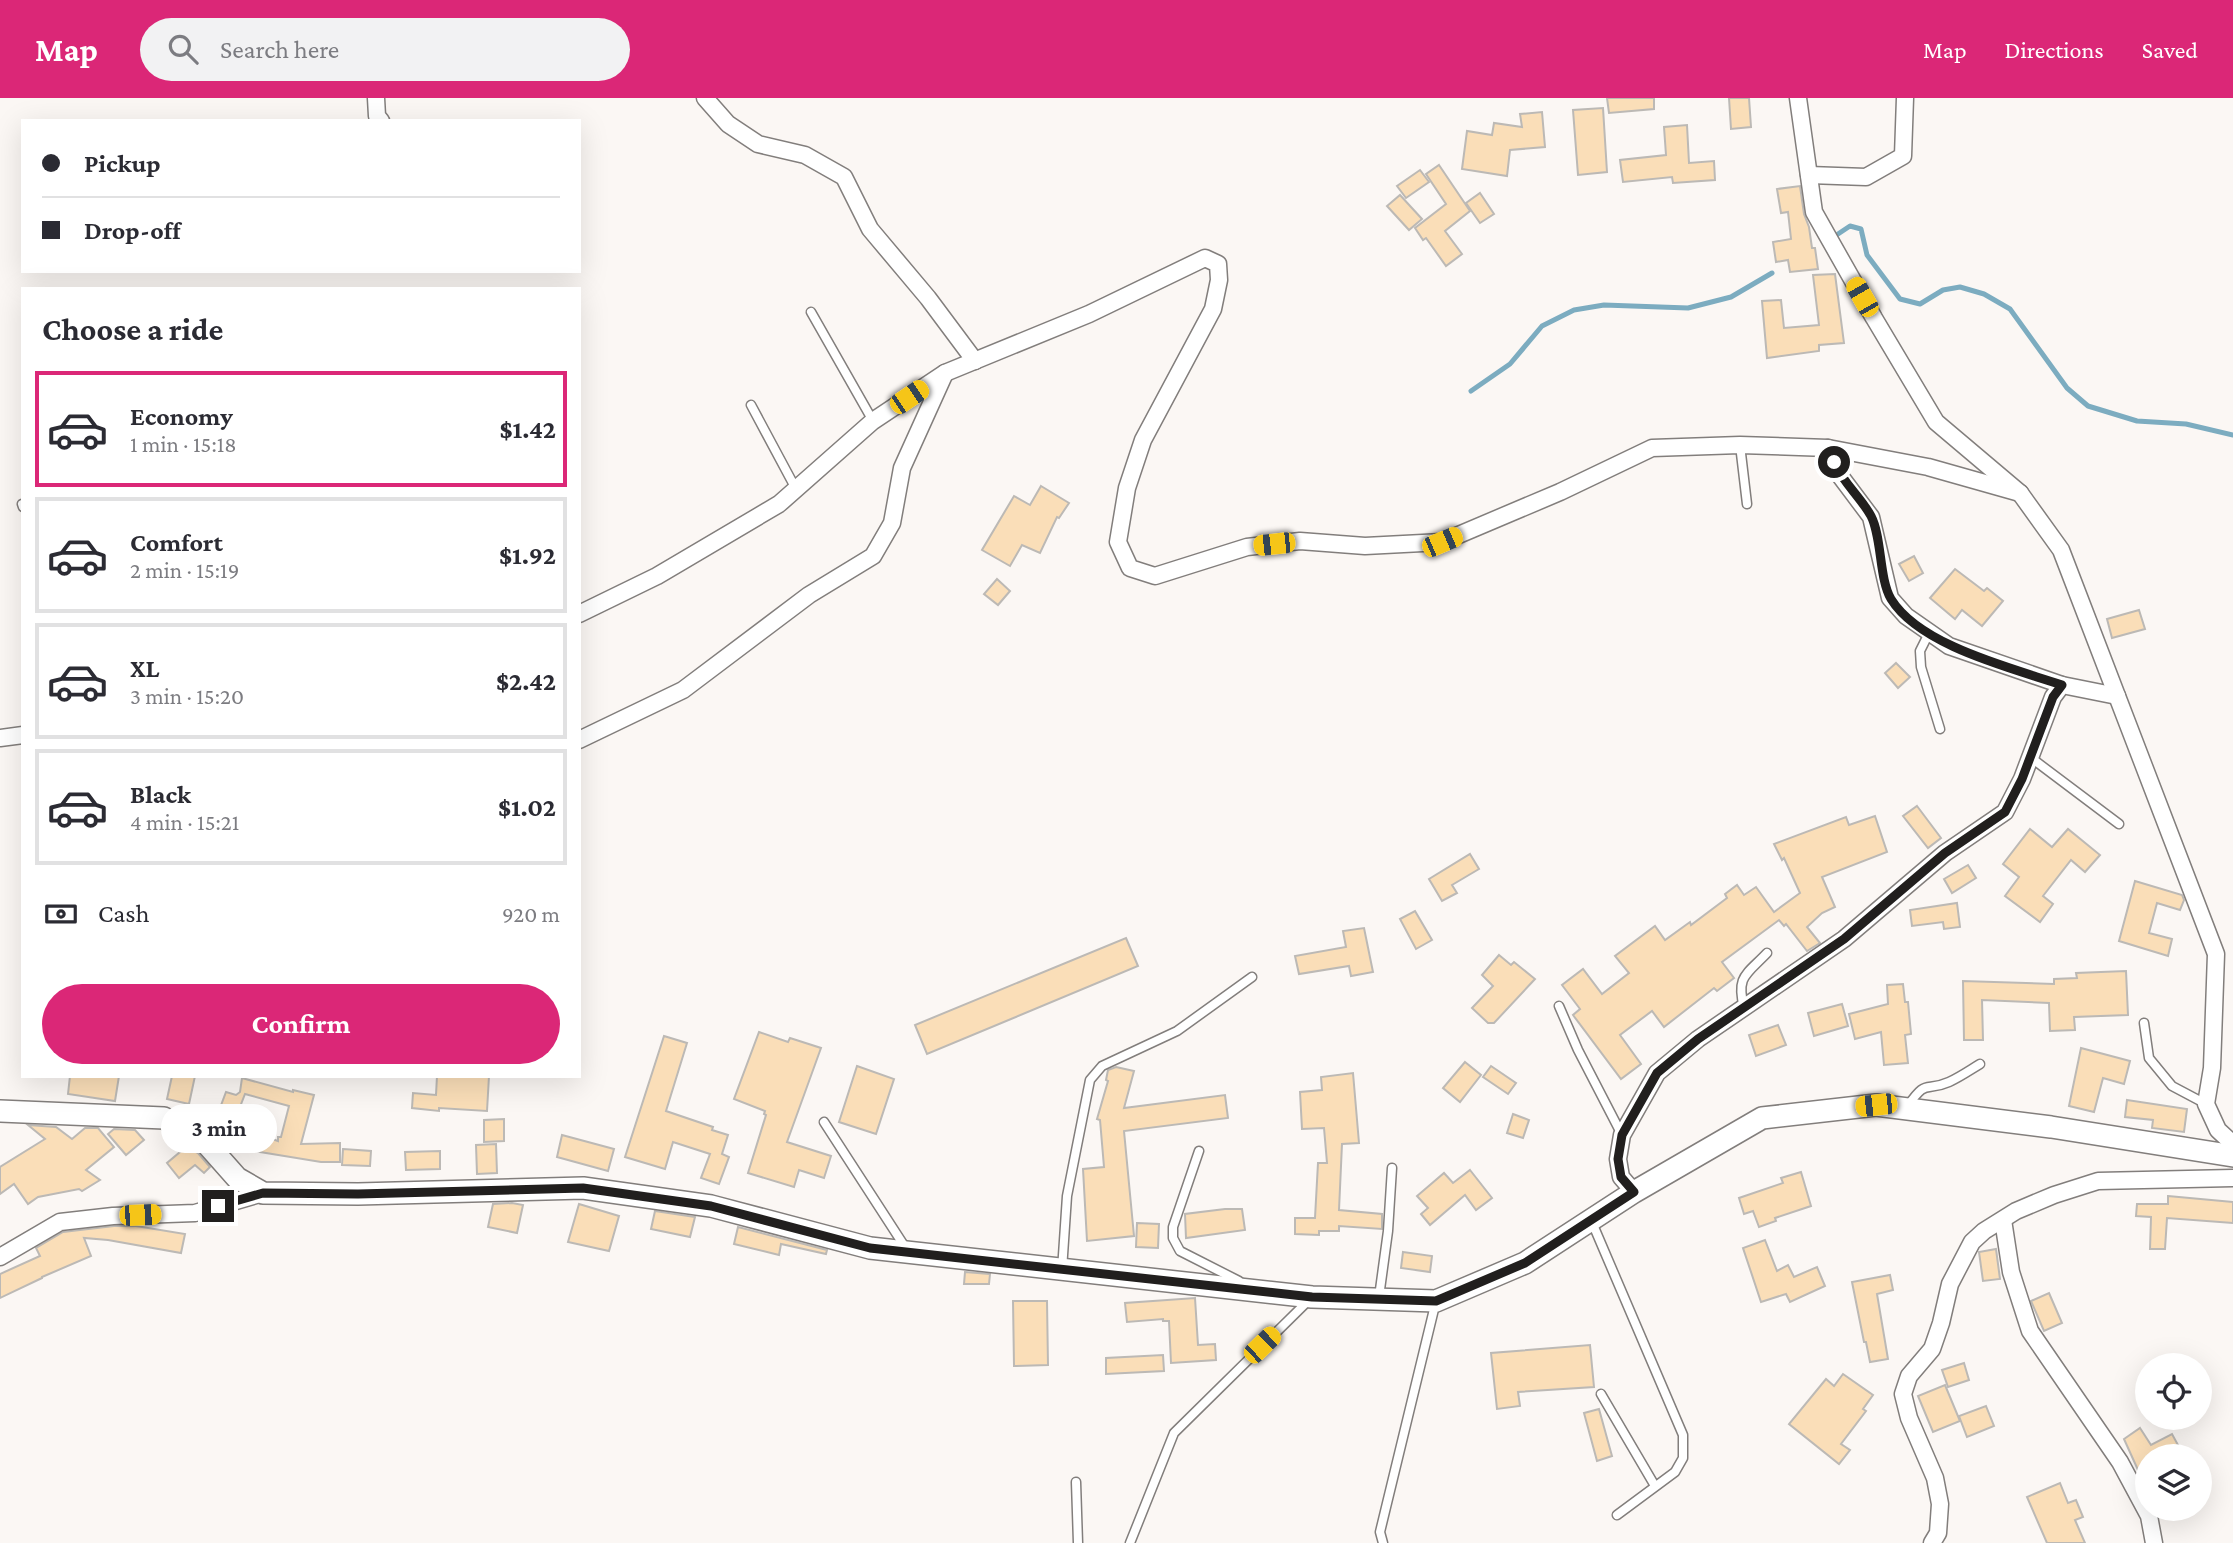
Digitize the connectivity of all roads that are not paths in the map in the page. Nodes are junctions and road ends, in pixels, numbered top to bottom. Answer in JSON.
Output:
{"nodes":[{"id":1,"x":376,"y":98,"type":"edge"},
{"id":2,"x":705,"y":98,"type":"edge"},
{"id":3,"x":1798,"y":98,"type":"edge"},
{"id":4,"x":1905,"y":98,"type":"edge"},
{"id":5,"x":379,"y":119,"type":"edge"},
{"id":6,"x":1809,"y":176,"type":"junction"},
{"id":7,"x":811,"y":312,"type":"dead end"},
{"id":8,"x":975,"y":360,"type":"junction"},
{"id":9,"x":945,"y":373,"type":"junction"},
{"id":10,"x":751,"y":405,"type":"dead end"},
{"id":11,"x":873,"y":421,"type":"junction"},
{"id":12,"x":1740,"y":446,"type":"junction"},
{"id":13,"x":1828,"y":448,"type":"junction"},
{"id":14,"x":796,"y":489,"type":"junction"},
{"id":15,"x":2020,"y":493,"type":"junction"},
{"id":16,"x":1747,"y":504,"type":"dead end"},
{"id":17,"x":581,"y":613,"type":"edge"},
{"id":18,"x":1929,"y":633,"type":"junction"},
{"id":19,"x":2062,"y":685,"type":"junction"},
{"id":20,"x":2117,"y":696,"type":"junction"},
{"id":21,"x":1940,"y":729,"type":"dead end"},
{"id":22,"x":21,"y":735,"type":"edge"},
{"id":23,"x":0,"y":738,"type":"edge"},
{"id":24,"x":581,"y":739,"type":"edge"},
{"id":25,"x":2030,"y":757,"type":"junction"},
{"id":26,"x":2119,"y":824,"type":"dead end"},
{"id":27,"x":1767,"y":953,"type":"dead end"},
{"id":28,"x":1252,"y":977,"type":"dead end"},
{"id":29,"x":1559,"y":1006,"type":"dead end"},
{"id":30,"x":1744,"y":1008,"type":"junction"},
{"id":31,"x":2144,"y":1023,"type":"dead end"},
{"id":32,"x":1980,"y":1065,"type":"dead end"},
{"id":33,"x":2206,"y":1104,"type":"junction"},
{"id":34,"x":1906,"y":1109,"type":"junction"},
{"id":35,"x":0,"y":1111,"type":"edge"},
{"id":36,"x":824,"y":1122,"type":"dead end"},
{"id":37,"x":1622,"y":1135,"type":"junction"},
{"id":38,"x":2233,"y":1144,"type":"edge"},
{"id":39,"x":1199,"y":1151,"type":"dead end"},
{"id":40,"x":2233,"y":1156,"type":"edge"},
{"id":41,"x":1392,"y":1168,"type":"dead end"},
{"id":42,"x":2233,"y":1178,"type":"edge"},
{"id":43,"x":1634,"y":1192,"type":"junction"},
{"id":44,"x":263,"y":1193,"type":"junction"},
{"id":45,"x":1591,"y":1220,"type":"junction"},
{"id":46,"x":2003,"y":1220,"type":"junction"},
{"id":47,"x":909,"y":1253,"type":"junction"},
{"id":48,"x":0,"y":1257,"type":"edge"},
{"id":49,"x":1062,"y":1270,"type":"junction"},
{"id":50,"x":1257,"y":1290,"type":"junction"},
{"id":51,"x":1312,"y":1297,"type":"junction"},
{"id":52,"x":1378,"y":1300,"type":"junction"},
{"id":53,"x":1436,"y":1301,"type":"junction"},
{"id":54,"x":1601,"y":1394,"type":"dead end"},
{"id":55,"x":1076,"y":1482,"type":"dead end"},
{"id":56,"x":1655,"y":1486,"type":"junction"},
{"id":57,"x":1616,"y":1515,"type":"dead end"},
{"id":58,"x":1078,"y":1543,"type":"edge"},
{"id":59,"x":1130,"y":1543,"type":"edge"},
{"id":60,"x":1383,"y":1543,"type":"edge"},
{"id":61,"x":1932,"y":1543,"type":"edge"},
{"id":62,"x":2154,"y":1543,"type":"edge"}],
"edges":[{"from":1,"to":5,"type":"street"},
{"from":2,"to":8,"type":"street"},
{"from":3,"to":6,"type":"street"},
{"from":4,"to":6,"type":"street"},
{"from":6,"to":15,"type":"street"},
{"from":7,"to":11,"type":"lane"},
{"from":8,"to":9,"type":"street"},
{"from":8,"to":12,"type":"street"},
{"from":9,"to":11,"type":"street"},
{"from":9,"to":24,"type":"street"},
{"from":10,"to":14,"type":"lane"},
{"from":11,"to":14,"type":"street"},
{"from":12,"to":13,"type":"street"},
{"from":12,"to":16,"type":"lane"},
{"from":13,"to":15,"type":"street"},
{"from":13,"to":18,"type":"street"},
{"from":14,"to":17,"type":"street"},
{"from":15,"to":20,"type":"street"},
{"from":18,"to":19,"type":"street"},
{"from":18,"to":21,"type":"lane"},
{"from":19,"to":20,"type":"street"},
{"from":19,"to":25,"type":"street"},
{"from":20,"to":33,"type":"street"},
{"from":22,"to":23,"type":"street"},
{"from":25,"to":26,"type":"lane"},
{"from":25,"to":30,"type":"street"},
{"from":27,"to":30,"type":"lane"},
{"from":28,"to":49,"type":"lane"},
{"from":29,"to":37,"type":"lane"},
{"from":30,"to":37,"type":"street"},
{"from":31,"to":33,"type":"lane"},
{"from":32,"to":34,"type":"lane"},
{"from":33,"to":38,"type":"street"},
{"from":34,"to":40,"type":"street"},
{"from":34,"to":43,"type":"street"},
{"from":35,"to":44,"type":"street"},
{"from":36,"to":47,"type":"lane"},
{"from":37,"to":43,"type":"street"},
{"from":39,"to":50,"type":"lane"},
{"from":41,"to":52,"type":"lane"},
{"from":42,"to":46,"type":"street"},
{"from":43,"to":45,"type":"street"},
{"from":44,"to":47,"type":"street"},
{"from":44,"to":48,"type":"street"},
{"from":45,"to":53,"type":"street"},
{"from":45,"to":56,"type":"lane"},
{"from":46,"to":61,"type":"street"},
{"from":46,"to":62,"type":"street"},
{"from":47,"to":49,"type":"street"},
{"from":49,"to":50,"type":"street"},
{"from":50,"to":51,"type":"street"},
{"from":51,"to":52,"type":"street"},
{"from":51,"to":59,"type":"lane"},
{"from":52,"to":53,"type":"street"},
{"from":53,"to":60,"type":"lane"},
{"from":54,"to":56,"type":"lane"},
{"from":55,"to":58,"type":"lane"},
{"from":56,"to":57,"type":"lane"}]}
